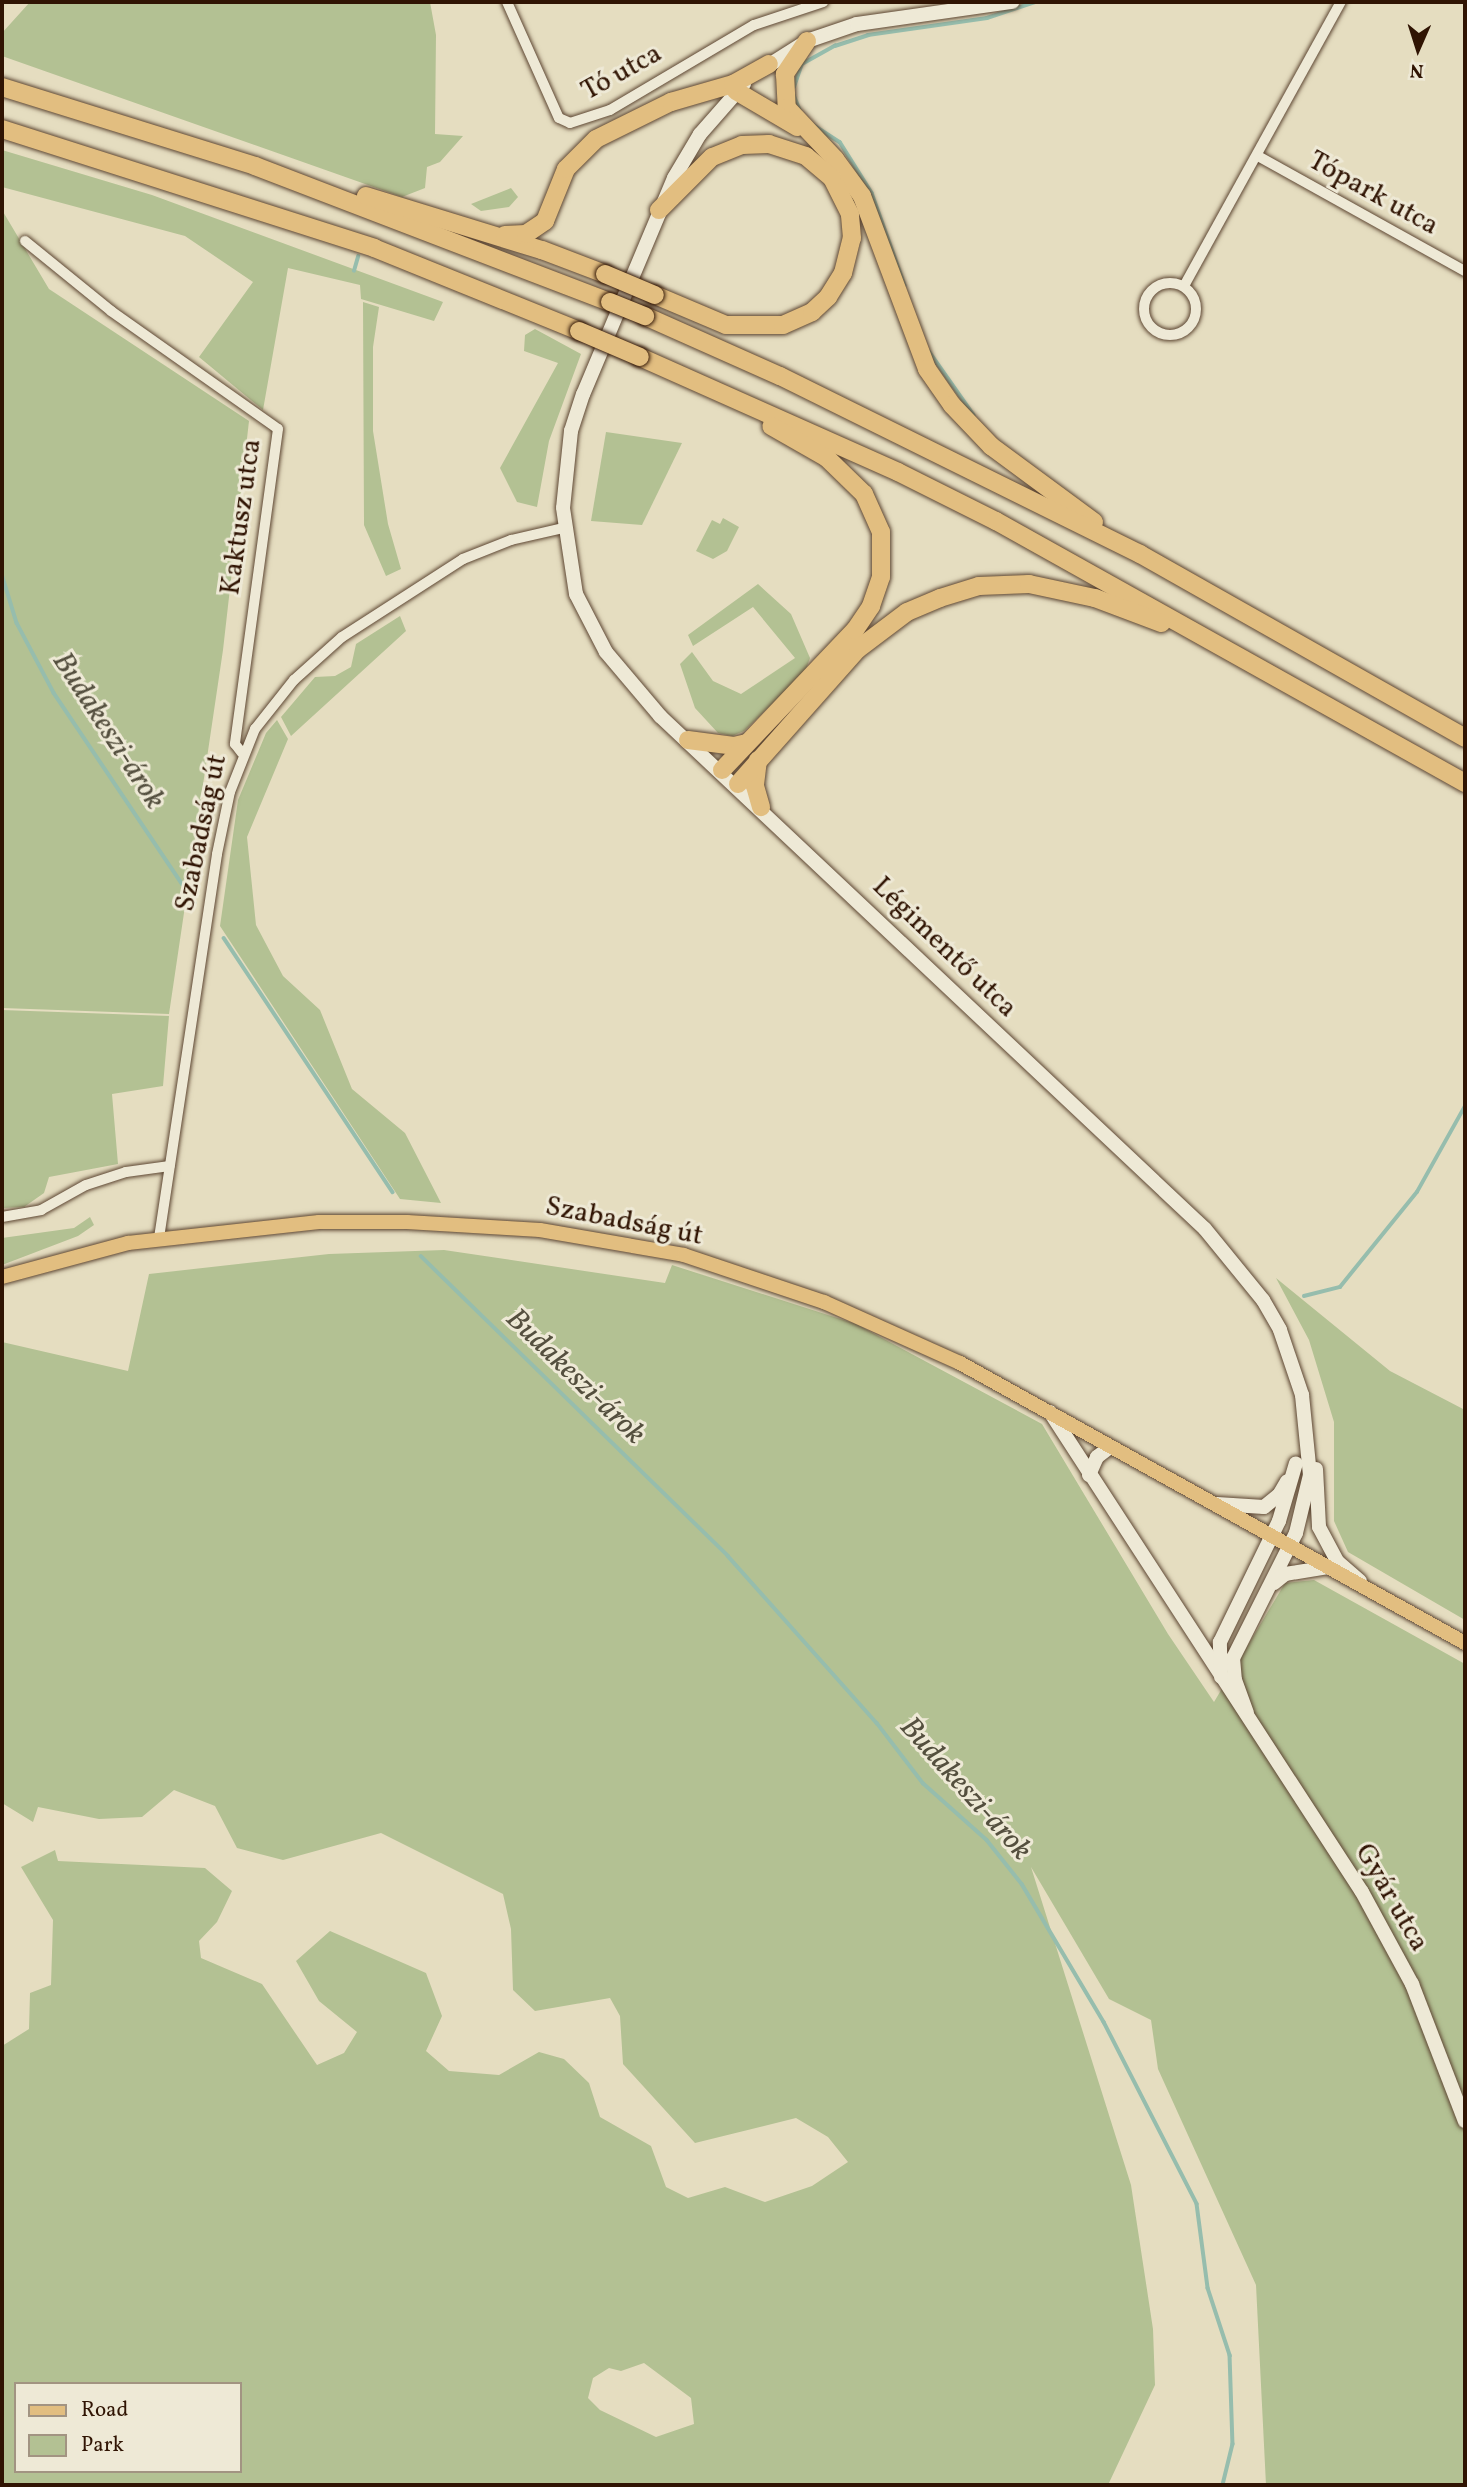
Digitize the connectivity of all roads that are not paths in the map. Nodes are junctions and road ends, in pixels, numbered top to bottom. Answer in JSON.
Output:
{"nodes":[{"id":1,"x":507,"y":2,"type":"edge"},
{"id":2,"x":823,"y":2,"type":"edge"},
{"id":3,"x":978,"y":2,"type":"edge"},
{"id":4,"x":1012,"y":2,"type":"edge"},
{"id":5,"x":1341,"y":2,"type":"edge"},
{"id":6,"x":958,"y":9,"type":"junction"},
{"id":7,"x":807,"y":41,"type":"junction"},
{"id":8,"x":769,"y":64,"type":"junction"},
{"id":9,"x":2,"y":87,"type":"edge"},
{"id":10,"x":736,"y":91,"type":"junction"},
{"id":11,"x":2,"y":129,"type":"edge"},
{"id":12,"x":809,"y":134,"type":"junction"},
{"id":13,"x":1258,"y":156,"type":"junction"},
{"id":14,"x":392,"y":209,"type":"junction"},
{"id":15,"x":659,"y":209,"type":"junction"},
{"id":16,"x":492,"y":234,"type":"junction"},
{"id":17,"x":25,"y":242,"type":"dead end"},
{"id":18,"x":1465,"y":271,"type":"edge"},
{"id":19,"x":1184,"y":286,"type":"junction"},
{"id":20,"x":661,"y":366,"type":"junction"},
{"id":21,"x":563,"y":528,"type":"junction"},
{"id":22,"x":1140,"y":554,"type":"junction"},
{"id":23,"x":1241,"y":656,"type":"junction"},
{"id":24,"x":1465,"y":738,"type":"edge"},
{"id":25,"x":688,"y":740,"type":"junction"},
{"id":26,"x":747,"y":743,"type":"junction"},
{"id":27,"x":242,"y":753,"type":"junction"},
{"id":28,"x":758,"y":760,"type":"junction"},
{"id":29,"x":722,"y":770,"type":"junction"},
{"id":30,"x":1465,"y":783,"type":"edge"},
{"id":31,"x":738,"y":784,"type":"junction"},
{"id":32,"x":761,"y":807,"type":"junction"},
{"id":33,"x":170,"y":1166,"type":"junction"},
{"id":34,"x":2,"y":1217,"type":"edge"},
{"id":35,"x":159,"y":1238,"type":"junction"},
{"id":36,"x":2,"y":1277,"type":"edge"},
{"id":37,"x":1049,"y":1412,"type":"junction"},
{"id":38,"x":1305,"y":1413,"type":"junction"},
{"id":39,"x":1110,"y":1447,"type":"junction"},
{"id":40,"x":1296,"y":1463,"type":"junction"},
{"id":41,"x":1089,"y":1475,"type":"junction"},
{"id":42,"x":1217,"y":1504,"type":"junction"},
{"id":43,"x":1271,"y":1536,"type":"junction"},
{"id":44,"x":1290,"y":1546,"type":"junction"},
{"id":45,"x":1329,"y":1567,"type":"junction"},
{"id":46,"x":1270,"y":1586,"type":"junction"},
{"id":47,"x":1366,"y":1587,"type":"junction"},
{"id":48,"x":1465,"y":1643,"type":"edge"},
{"id":49,"x":1222,"y":1681,"type":"junction"},
{"id":50,"x":1247,"y":1713,"type":"junction"},
{"id":51,"x":1465,"y":2121,"type":"edge"}],
"edges":[{"from":1,"to":2,"type":"street","name":"Tó utca"},
{"from":3,"to":6,"type":"main road"},
{"from":4,"to":6,"type":"main road"},
{"from":5,"to":13,"type":"street"},
{"from":6,"to":7,"type":"main road","name":"Légimentő utca"},
{"from":7,"to":8,"type":"main road","name":"Légimentő utca"},
{"from":7,"to":12,"type":"highway"},
{"from":8,"to":10,"type":"main road","name":"Légimentő utca"},
{"from":8,"to":16,"type":"highway"},
{"from":9,"to":14,"type":"highway"},
{"from":10,"to":12,"type":"highway"},
{"from":10,"to":15,"type":"main road","name":"Légimentő utca"},
{"from":11,"to":20,"type":"highway","bridge":true},
{"from":12,"to":22,"type":"highway"},
{"from":13,"to":18,"type":"street","name":"Tópark utca"},
{"from":13,"to":19,"type":"street"},
{"from":14,"to":16,"type":"highway"},
{"from":14,"to":22,"type":"highway","bridge":true},
{"from":15,"to":16,"type":"highway","bridge":true},
{"from":15,"to":21,"type":"main road","name":"Légimentő utca"},
{"from":17,"to":27,"type":"street","name":"Kaktusz utca"},
{"from":19,"to":19,"type":"street"},
{"from":20,"to":23,"type":"highway"},
{"from":20,"to":26,"type":"highway"},
{"from":21,"to":25,"type":"main road","name":"Légimentő utca"},
{"from":21,"to":27,"type":"street","name":"Szabadság út"},
{"from":22,"to":24,"type":"highway"},
{"from":23,"to":28,"type":"highway"},
{"from":23,"to":30,"type":"highway"},
{"from":25,"to":26,"type":"highway"},
{"from":25,"to":29,"type":"main road","name":"Légimentő utca"},
{"from":26,"to":29,"type":"highway"},
{"from":27,"to":33,"type":"street","name":"Szabadság út"},
{"from":28,"to":31,"type":"highway"},
{"from":28,"to":32,"type":"highway"},
{"from":29,"to":31,"type":"main road","name":"Légimentő utca"},
{"from":31,"to":32,"type":"main road","name":"Légimentő utca"},
{"from":32,"to":38,"type":"main road","name":"Légimentő utca"},
{"from":33,"to":34,"type":"street"},
{"from":33,"to":35,"type":"street","name":"Szabadság út"},
{"from":35,"to":36,"type":"main road","name":"Szabadság út"},
{"from":35,"to":37,"type":"main road","name":"Szabadság út"},
{"from":37,"to":39,"type":"main road","name":"Szabadság út"},
{"from":37,"to":41,"type":"main road","name":"Gyár utca"},
{"from":38,"to":40,"type":"main road"},
{"from":38,"to":44,"type":"main road","name":"Légimentő utca"},
{"from":38,"to":47,"type":"main road"},
{"from":39,"to":41,"type":"main road"},
{"from":39,"to":42,"type":"main road","name":"Szabadság út"},
{"from":40,"to":42,"type":"main road"},
{"from":40,"to":43,"type":"main road"},
{"from":41,"to":49,"type":"main road","name":"Gyár utca"},
{"from":42,"to":43,"type":"main road","name":"Szabadság út"},
{"from":43,"to":44,"type":"main road","name":"Szabadság út"},
{"from":43,"to":49,"type":"main road"},
{"from":44,"to":45,"type":"main road","name":"Szabadság út"},
{"from":44,"to":46,"type":"main road","name":"Gyár utca"},
{"from":45,"to":46,"type":"main road"},
{"from":45,"to":47,"type":"main road","name":"Szabadság út"},
{"from":46,"to":50,"type":"main road","name":"Gyár utca"},
{"from":47,"to":48,"type":"main road","name":"Szabadság út"},
{"from":49,"to":50,"type":"main road","name":"Gyár utca"},
{"from":50,"to":51,"type":"main road","name":"Gyár utca"}]}
